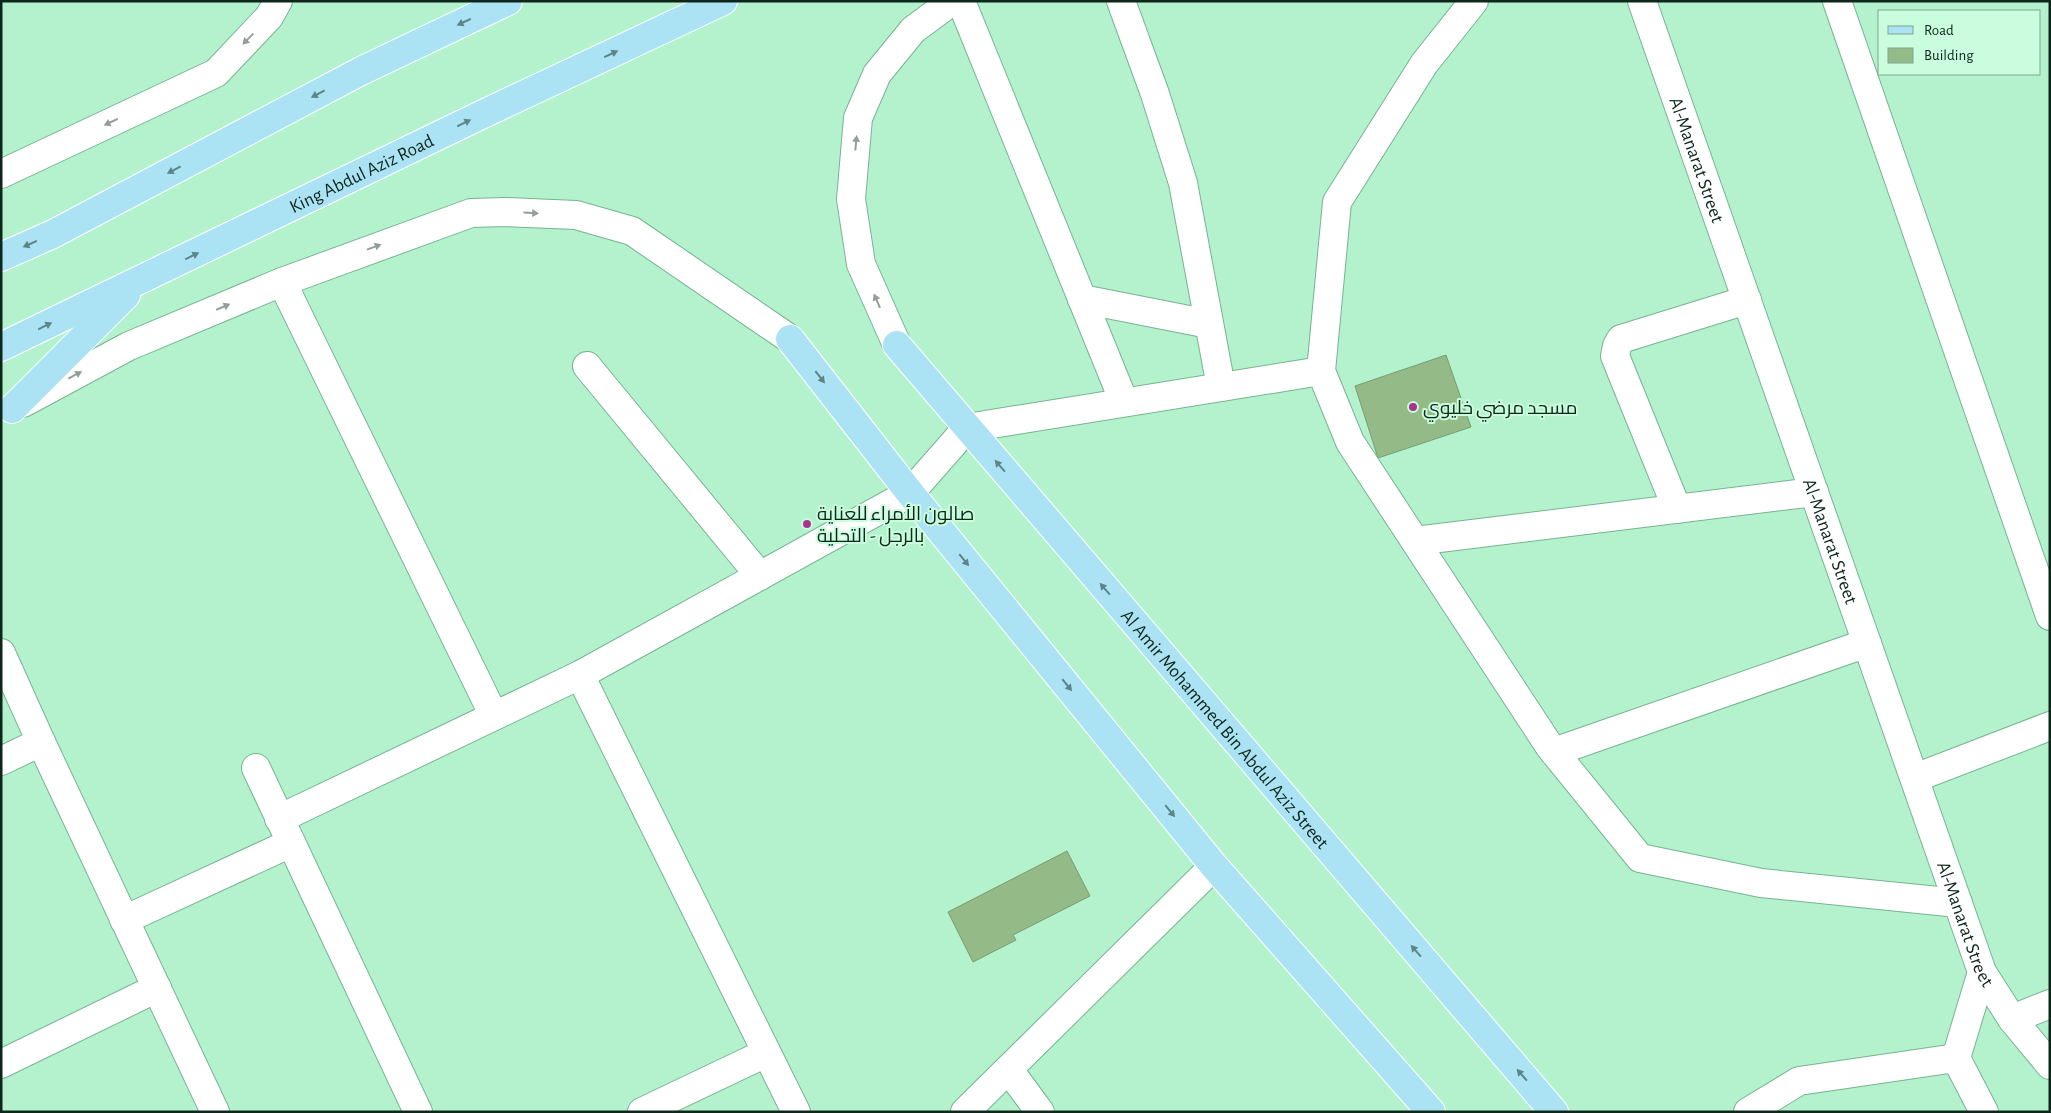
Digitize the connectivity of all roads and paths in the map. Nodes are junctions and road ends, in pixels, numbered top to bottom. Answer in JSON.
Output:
{"nodes":[{"id":1,"x":278,"y":1,"type":"edge"},
{"id":2,"x":508,"y":1,"type":"edge"},
{"id":3,"x":723,"y":1,"type":"edge"},
{"id":4,"x":952,"y":1,"type":"edge"},
{"id":5,"x":961,"y":1,"type":"edge"},
{"id":6,"x":1121,"y":1,"type":"edge"},
{"id":7,"x":1474,"y":1,"type":"edge"},
{"id":8,"x":1642,"y":1,"type":"edge"},
{"id":9,"x":1837,"y":1,"type":"edge"},
{"id":10,"x":1,"y":174,"type":"edge"},
{"id":11,"x":1,"y":257,"type":"edge"},
{"id":12,"x":140,"y":280,"type":"junction"},
{"id":13,"x":282,"y":282,"type":"junction"},
{"id":14,"x":1082,"y":300,"type":"junction"},
{"id":15,"x":1747,"y":300,"type":"junction"},
{"id":16,"x":1209,"y":324,"type":"junction"},
{"id":17,"x":790,"y":339,"type":"joint"},
{"id":18,"x":897,"y":346,"type":"joint"},
{"id":19,"x":1,"y":347,"type":"edge"},
{"id":20,"x":587,"y":366,"type":"dead end"},
{"id":21,"x":1321,"y":371,"type":"junction"},
{"id":22,"x":1220,"y":387,"type":"junction"},
{"id":23,"x":1124,"y":402,"type":"junction"},
{"id":24,"x":7,"y":411,"type":"edge"},
{"id":25,"x":967,"y":428,"type":"junction"},
{"id":26,"x":910,"y":492,"type":"junction"},
{"id":27,"x":1814,"y":492,"type":"junction"},
{"id":28,"x":1677,"y":509,"type":"junction"},
{"id":29,"x":1415,"y":542,"type":"junction"},
{"id":30,"x":760,"y":576,"type":"junction"},
{"id":31,"x":2050,"y":616,"type":"edge"},
{"id":32,"x":1867,"y":643,"type":"junction"},
{"id":33,"x":1,"y":653,"type":"edge"},
{"id":34,"x":580,"y":675,"type":"junction"},
{"id":35,"x":494,"y":716,"type":"junction"},
{"id":36,"x":2050,"y":726,"type":"edge"},
{"id":37,"x":41,"y":742,"type":"junction"},
{"id":38,"x":1554,"y":752,"type":"junction"},
{"id":39,"x":1,"y":762,"type":"edge"},
{"id":40,"x":256,"y":768,"type":"dead end"},
{"id":41,"x":1914,"y":778,"type":"junction"},
{"id":42,"x":279,"y":819,"type":"junction"},
{"id":43,"x":291,"y":843,"type":"junction"},
{"id":44,"x":1214,"y":866,"type":"junction"},
{"id":45,"x":1958,"y":903,"type":"junction"},
{"id":46,"x":124,"y":920,"type":"junction"},
{"id":47,"x":1982,"y":972,"type":"junction"},
{"id":48,"x":157,"y":988,"type":"junction"},
{"id":49,"x":2050,"y":1004,"type":"edge"},
{"id":50,"x":2012,"y":1018,"type":"junction"},
{"id":51,"x":766,"y":1052,"type":"junction"},
{"id":52,"x":1956,"y":1058,"type":"junction"},
{"id":53,"x":1,"y":1064,"type":"edge"},
{"id":54,"x":2050,"y":1065,"type":"edge"},
{"id":55,"x":1008,"y":1070,"type":"junction"},
{"id":56,"x":1549,"y":1110,"type":"edge"},
{"id":57,"x":215,"y":1112,"type":"edge"},
{"id":58,"x":418,"y":1112,"type":"edge"},
{"id":59,"x":642,"y":1112,"type":"edge"},
{"id":60,"x":796,"y":1112,"type":"edge"},
{"id":61,"x":965,"y":1112,"type":"edge"},
{"id":62,"x":1040,"y":1112,"type":"edge"},
{"id":63,"x":1431,"y":1112,"type":"edge"},
{"id":64,"x":1748,"y":1112,"type":"edge"},
{"id":65,"x":1984,"y":1112,"type":"edge"}],
"edges":[{"from":1,"to":10,"type":"street","one_way":true},
{"from":2,"to":11,"type":"main road","one_way":true},
{"from":12,"to":3,"type":"main road","name":"King Abdul Aziz Road","one_way":true},
{"from":18,"to":4,"type":"street","one_way":true},
{"from":5,"to":14,"type":"street"},
{"from":6,"to":16,"type":"street"},
{"from":7,"to":21,"type":"street"},
{"from":8,"to":15,"type":"street","name":"Al-Manarat Street"},
{"from":9,"to":31,"type":"street"},
{"from":19,"to":12,"type":"main road","name":"King Abdul Aziz Road","one_way":true},
{"from":12,"to":24,"type":"main road"},
{"from":13,"to":17,"type":"street","one_way":true},
{"from":24,"to":13,"type":"street","one_way":true},
{"from":13,"to":35,"type":"street"},
{"from":14,"to":16,"type":"street"},
{"from":14,"to":23,"type":"street"},
{"from":15,"to":27,"type":"street","name":"Al-Manarat Street"},
{"from":15,"to":28,"type":"street"},
{"from":16,"to":22,"type":"street"},
{"from":17,"to":26,"type":"main road","one_way":true},
{"from":18,"to":25,"type":"main road","name":"Al Amir Mohammed Bin Abdul Aziz Street"},
{"from":20,"to":30,"type":"street"},
{"from":21,"to":22,"type":"street"},
{"from":21,"to":29,"type":"street"},
{"from":22,"to":23,"type":"street"},
{"from":23,"to":25,"type":"street"},
{"from":25,"to":26,"type":"street"},
{"from":56,"to":25,"type":"main road","name":"Al Amir Mohammed Bin Abdul Aziz Street","one_way":true},
{"from":26,"to":30,"type":"street"},
{"from":26,"to":44,"type":"main road","one_way":true},
{"from":27,"to":28,"type":"street"},
{"from":27,"to":32,"type":"street","name":"Al-Manarat Street"},
{"from":28,"to":29,"type":"street"},
{"from":29,"to":38,"type":"street"},
{"from":30,"to":34,"type":"street"},
{"from":32,"to":38,"type":"street"},
{"from":32,"to":41,"type":"street","name":"Al-Manarat Street"},
{"from":33,"to":37,"type":"street"},
{"from":34,"to":35,"type":"street"},
{"from":34,"to":51,"type":"street"},
{"from":35,"to":42,"type":"street"},
{"from":36,"to":41,"type":"street"},
{"from":37,"to":39,"type":"street"},
{"from":37,"to":46,"type":"street"},
{"from":38,"to":45,"type":"street"},
{"from":40,"to":42,"type":"street"},
{"from":41,"to":45,"type":"street","name":"Al-Manarat Street"},
{"from":42,"to":43,"type":"street"},
{"from":43,"to":46,"type":"street"},
{"from":43,"to":58,"type":"street"},
{"from":44,"to":55,"type":"street"},
{"from":44,"to":63,"type":"main road"},
{"from":45,"to":47,"type":"street","name":"Al-Manarat Street"},
{"from":46,"to":48,"type":"street"},
{"from":47,"to":50,"type":"street","name":"Al-Manarat Street"},
{"from":47,"to":52,"type":"street"},
{"from":48,"to":53,"type":"street"},
{"from":48,"to":57,"type":"street"},
{"from":49,"to":50,"type":"street"},
{"from":50,"to":54,"type":"street","name":"Al-Manarat Street"},
{"from":51,"to":59,"type":"street"},
{"from":51,"to":60,"type":"street"},
{"from":52,"to":64,"type":"street"},
{"from":52,"to":65,"type":"street"},
{"from":55,"to":61,"type":"street"},
{"from":55,"to":62,"type":"street"}]}
